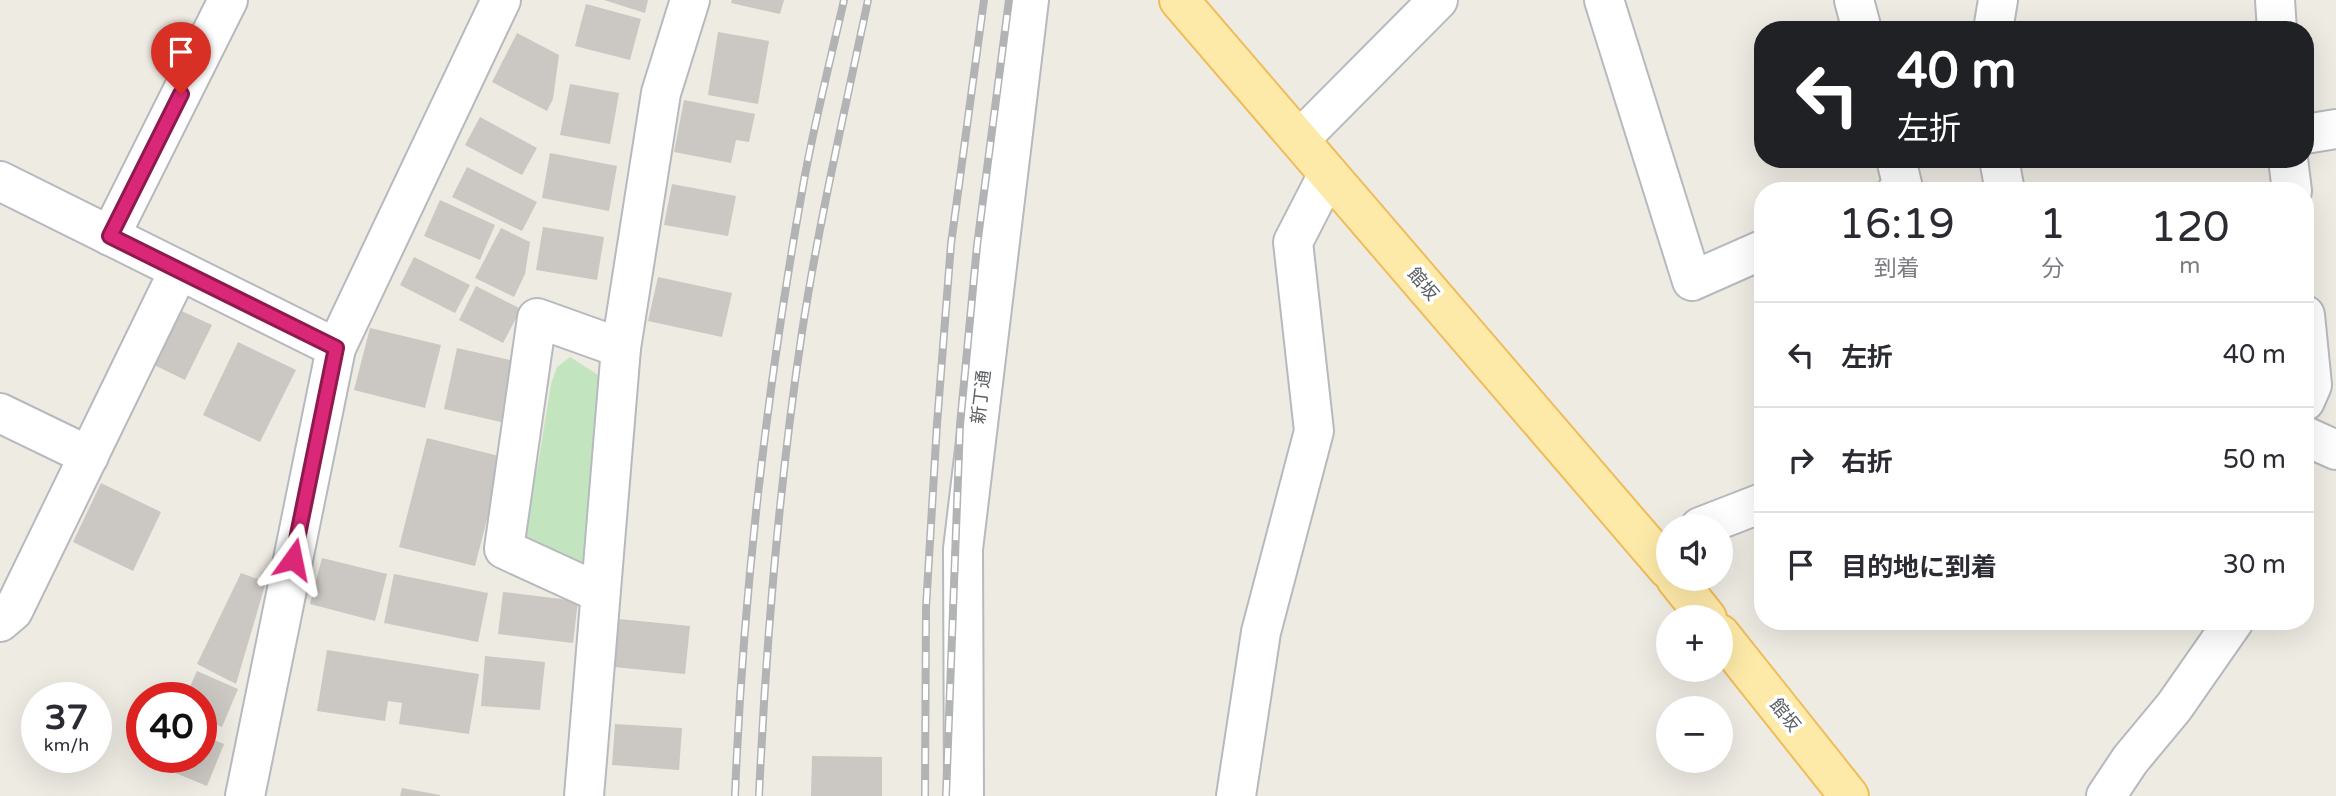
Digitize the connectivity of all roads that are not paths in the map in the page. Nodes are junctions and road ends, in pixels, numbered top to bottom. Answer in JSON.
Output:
{"nodes":[{"id":1,"x":229,"y":0,"type":"edge"},
{"id":2,"x":501,"y":0,"type":"edge"},
{"id":3,"x":690,"y":0,"type":"edge"},
{"id":4,"x":1029,"y":0,"type":"edge"},
{"id":5,"x":1179,"y":0,"type":"edge"},
{"id":6,"x":1438,"y":0,"type":"edge"},
{"id":7,"x":1604,"y":0,"type":"edge"},
{"id":8,"x":1854,"y":0,"type":"edge"},
{"id":9,"x":1998,"y":0,"type":"edge"},
{"id":10,"x":2275,"y":0,"type":"edge"},
{"id":11,"x":1860,"y":21,"type":"edge"},
{"id":12,"x":1994,"y":21,"type":"edge"},
{"id":13,"x":2276,"y":21,"type":"edge"},
{"id":14,"x":2336,"y":129,"type":"edge"},
{"id":15,"x":2314,"y":133,"type":"edge"},
{"id":16,"x":1300,"y":139,"type":"junction"},
{"id":17,"x":1328,"y":174,"type":"junction"},
{"id":18,"x":0,"y":181,"type":"edge"},
{"id":19,"x":110,"y":236,"type":"junction"},
{"id":20,"x":1754,"y":254,"type":"edge"},
{"id":21,"x":180,"y":271,"type":"junction"},
{"id":22,"x":336,"y":348,"type":"junction"},
{"id":23,"x":621,"y":348,"type":"junction"},
{"id":24,"x":0,"y":413,"type":"edge"},
{"id":25,"x":2314,"y":440,"type":"edge"},
{"id":26,"x":2336,"y":450,"type":"edge"},
{"id":27,"x":89,"y":456,"type":"junction"},
{"id":28,"x":1754,"y":506,"type":"edge"},
{"id":29,"x":1733,"y":514,"type":"edge"},
{"id":30,"x":1656,"y":544,"type":"edge"},
{"id":31,"x":1686,"y":591,"type":"edge"},
{"id":32,"x":600,"y":593,"type":"junction"},
{"id":33,"x":1697,"y":605,"type":"edge"},
{"id":34,"x":4,"y":612,"type":"edge"},
{"id":35,"x":2228,"y":630,"type":"edge"},
{"id":36,"x":1733,"y":651,"type":"edge"},
{"id":37,"x":245,"y":796,"type":"edge"},
{"id":38,"x":584,"y":796,"type":"edge"},
{"id":39,"x":964,"y":796,"type":"edge"},
{"id":40,"x":1236,"y":796,"type":"edge"},
{"id":41,"x":1849,"y":796,"type":"edge"},
{"id":42,"x":2106,"y":796,"type":"edge"}],
"edges":[{"from":1,"to":19,"type":"street"},
{"from":2,"to":22,"type":"street"},
{"from":3,"to":23,"type":"street"},
{"from":4,"to":39,"type":"street","name":"新丁通"},
{"from":5,"to":16,"type":"main road","name":"館坂"},
{"from":6,"to":16,"type":"street"},
{"from":7,"to":20,"type":"street"},
{"from":8,"to":11,"type":"street"},
{"from":9,"to":12,"type":"street"},
{"from":10,"to":13,"type":"street"},
{"from":14,"to":15,"type":"street"},
{"from":16,"to":17,"type":"main road","name":"館坂"},
{"from":17,"to":30,"type":"main road","name":"館坂"},
{"from":17,"to":40,"type":"street"},
{"from":18,"to":19,"type":"street"},
{"from":19,"to":21,"type":"street"},
{"from":21,"to":22,"type":"street"},
{"from":21,"to":27,"type":"street"},
{"from":22,"to":37,"type":"street"},
{"from":23,"to":32,"type":"street"},
{"from":23,"to":32,"type":"street"},
{"from":24,"to":27,"type":"street"},
{"from":25,"to":26,"type":"street"},
{"from":27,"to":34,"type":"street"},
{"from":28,"to":29,"type":"street"},
{"from":31,"to":33,"type":"main road"},
{"from":32,"to":38,"type":"street"},
{"from":35,"to":42,"type":"street"},
{"from":36,"to":41,"type":"main road","name":"館坂"}]}
